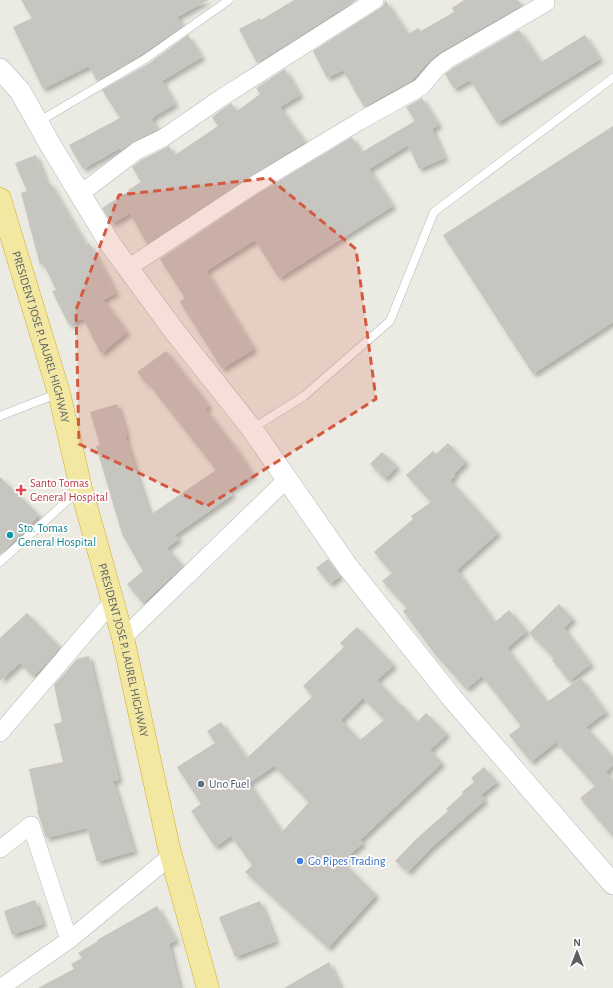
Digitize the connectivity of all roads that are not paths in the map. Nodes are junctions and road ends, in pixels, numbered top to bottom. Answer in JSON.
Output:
{"nodes":[{"id":1,"x":229,"y":0,"type":"edge"},
{"id":2,"x":375,"y":0,"type":"edge"},
{"id":3,"x":546,"y":3,"type":"dead end"},
{"id":4,"x":0,"y":69,"type":"edge"},
{"id":5,"x":613,"y":78,"type":"edge"},
{"id":6,"x":37,"y":123,"type":"junction"},
{"id":7,"x":80,"y":194,"type":"junction"},
{"id":8,"x":0,"y":199,"type":"edge"},
{"id":9,"x":128,"y":268,"type":"junction"},
{"id":10,"x":59,"y":393,"type":"junction"},
{"id":11,"x":0,"y":416,"type":"edge"},
{"id":12,"x":252,"y":428,"type":"junction"},
{"id":13,"x":287,"y":479,"type":"junction"},
{"id":14,"x":81,"y":488,"type":"junction"},
{"id":15,"x":0,"y":562,"type":"edge"},
{"id":16,"x":113,"y":601,"type":"junction"},
{"id":17,"x":123,"y":638,"type":"junction"},
{"id":18,"x":0,"y":733,"type":"edge"},
{"id":19,"x":0,"y":849,"type":"edge"},
{"id":20,"x":171,"y":856,"type":"junction"},
{"id":21,"x":613,"y":884,"type":"edge"},
{"id":22,"x":69,"y":940,"type":"junction"},
{"id":23,"x":0,"y":988,"type":"edge"},
{"id":24,"x":208,"y":988,"type":"edge"}],
"edges":[{"from":1,"to":6,"type":"lane"},
{"from":2,"to":7,"type":"street"},
{"from":3,"to":9,"type":"street"},
{"from":4,"to":6,"type":"street"},
{"from":5,"to":12,"type":"lane"},
{"from":6,"to":7,"type":"street"},
{"from":7,"to":9,"type":"street"},
{"from":8,"to":10,"type":"highway","name":"PRESIDENT JOSE P. LAUREL HIGHWAY"},
{"from":9,"to":12,"type":"street"},
{"from":10,"to":11,"type":"lane"},
{"from":10,"to":14,"type":"highway","name":"PRESIDENT JOSE P. LAUREL HIGHWAY"},
{"from":12,"to":13,"type":"street"},
{"from":13,"to":17,"type":"street"},
{"from":13,"to":21,"type":"street"},
{"from":14,"to":15,"type":"lane"},
{"from":14,"to":16,"type":"highway","name":"PRESIDENT JOSE P. LAUREL HIGHWAY"},
{"from":16,"to":17,"type":"highway","name":"PRESIDENT JOSE P. LAUREL HIGHWAY"},
{"from":16,"to":18,"type":"street"},
{"from":17,"to":20,"type":"highway","name":"PRESIDENT JOSE P. LAUREL HIGHWAY"},
{"from":19,"to":22,"type":"street"},
{"from":20,"to":22,"type":"street"},
{"from":20,"to":24,"type":"highway","name":"PRESIDENT JOSE P. LAUREL HIGHWAY"},
{"from":22,"to":23,"type":"street"}]}
